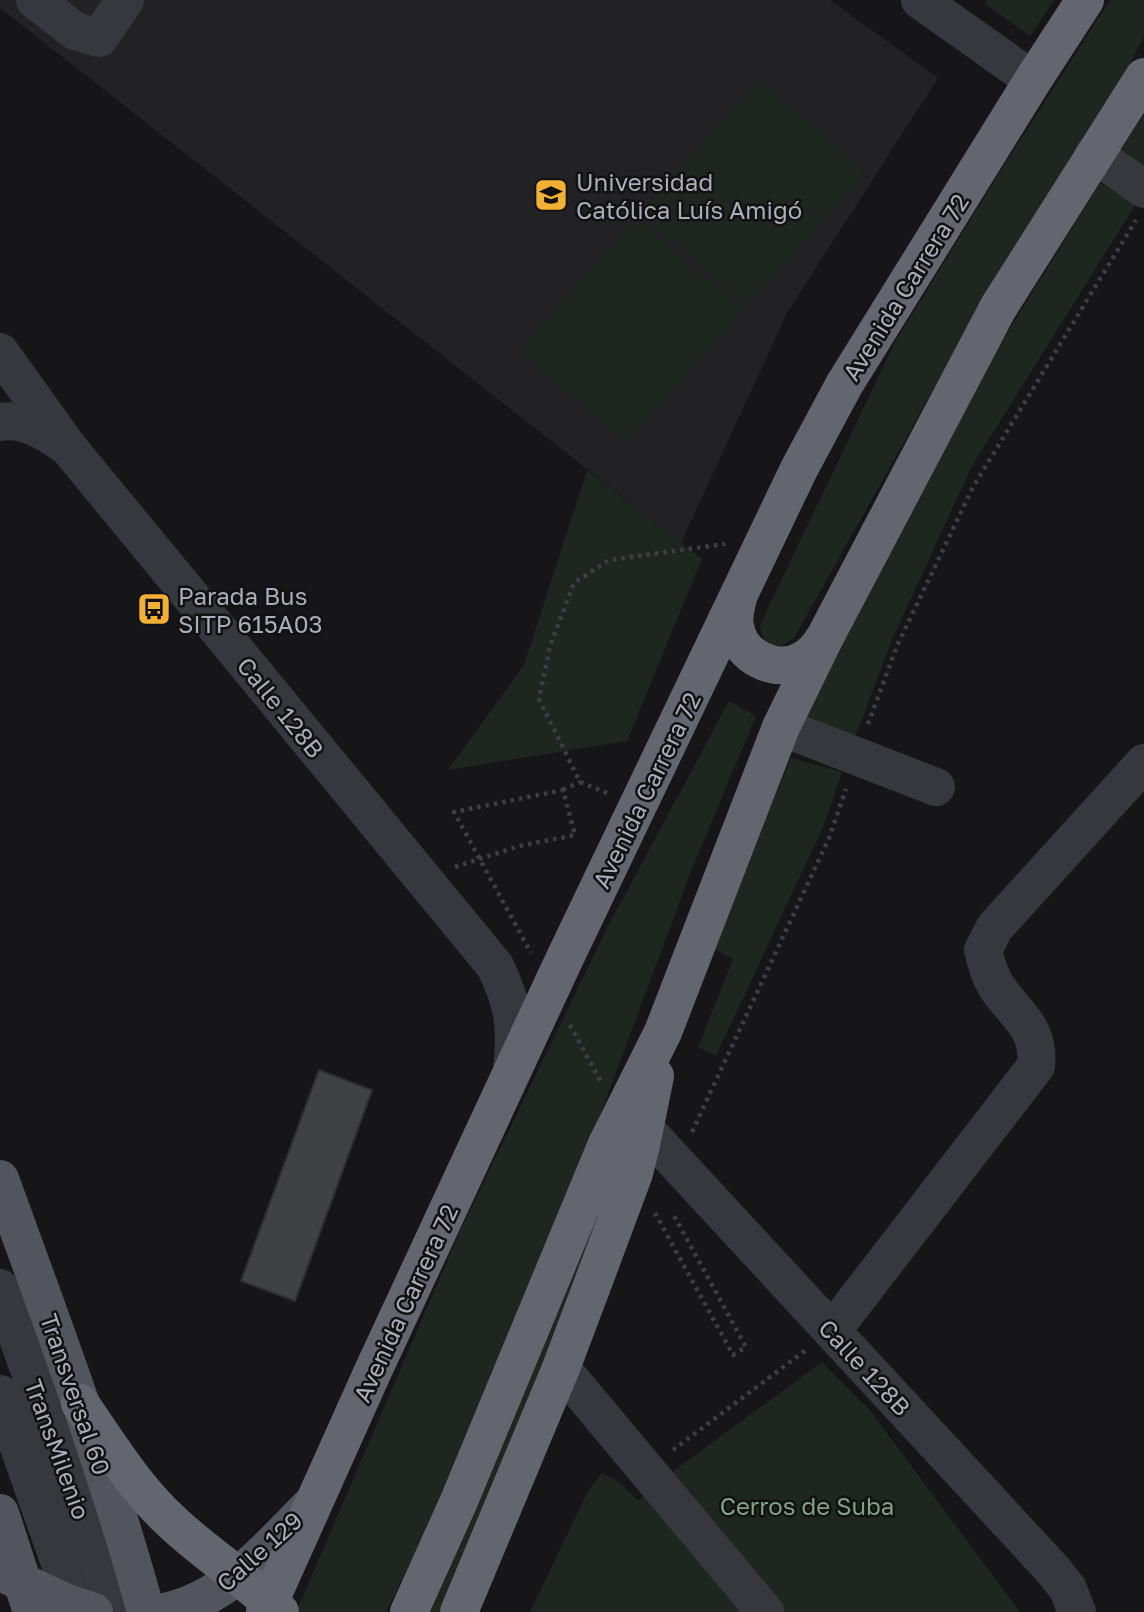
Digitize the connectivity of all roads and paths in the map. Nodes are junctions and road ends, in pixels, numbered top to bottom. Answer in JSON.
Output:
{"nodes":[{"id":1,"x":35,"y":0,"type":"edge"},
{"id":2,"x":125,"y":0,"type":"edge"},
{"id":3,"x":920,"y":0,"type":"edge"},
{"id":4,"x":1085,"y":0,"type":"edge"},
{"id":5,"x":1144,"y":78,"type":"edge"},
{"id":6,"x":1033,"y":79,"type":"junction"},
{"id":7,"x":1094,"y":154,"type":"junction"},
{"id":8,"x":1140,"y":204,"type":"edge"},
{"id":9,"x":0,"y":352,"type":"edge"},
{"id":10,"x":0,"y":422,"type":"edge"},
{"id":11,"x":68,"y":447,"type":"junction"},
{"id":12,"x":729,"y":544,"type":"dead end"},
{"id":13,"x":738,"y":596,"type":"junction"},
{"id":14,"x":824,"y":639,"type":"junction"},
{"id":15,"x":781,"y":727,"type":"junction"},
{"id":16,"x":857,"y":757,"type":"junction"},
{"id":17,"x":1144,"y":763,"type":"edge"},
{"id":18,"x":580,"y":782,"type":"junction"},
{"id":19,"x":936,"y":787,"type":"dead end"},
{"id":20,"x":563,"y":790,"type":"junction"},
{"id":21,"x":610,"y":795,"type":"dead end"},
{"id":22,"x":422,"y":879,"type":"junction"},
{"id":23,"x":548,"y":960,"type":"junction"},
{"id":24,"x":495,"y":966,"type":"junction"},
{"id":25,"x":567,"y":1019,"type":"dead end"},
{"id":26,"x":663,"y":1032,"type":"junction"},
{"id":27,"x":512,"y":1071,"type":"junction"},
{"id":28,"x":607,"y":1092,"type":"dead end"},
{"id":29,"x":645,"y":1129,"type":"junction"},
{"id":30,"x":678,"y":1164,"type":"junction"},
{"id":31,"x":634,"y":1172,"type":"junction"},
{"id":32,"x":0,"y":1179,"type":"edge"},
{"id":33,"x":666,"y":1201,"type":"dead end"},
{"id":34,"x":656,"y":1214,"type":"junction"},
{"id":35,"x":651,"y":1227,"type":"dead end"},
{"id":36,"x":0,"y":1288,"type":"edge"},
{"id":37,"x":832,"y":1331,"type":"junction"},
{"id":38,"x":561,"y":1368,"type":"junction"},
{"id":39,"x":0,"y":1394,"type":"edge"},
{"id":40,"x":80,"y":1403,"type":"junction"},
{"id":41,"x":646,"y":1470,"type":"junction"},
{"id":42,"x":313,"y":1503,"type":"junction"},
{"id":43,"x":0,"y":1513,"type":"edge"},
{"id":44,"x":0,"y":1572,"type":"edge"},
{"id":45,"x":32,"y":1612,"type":"edge"},
{"id":46,"x":71,"y":1612,"type":"edge"},
{"id":47,"x":94,"y":1612,"type":"edge"},
{"id":48,"x":109,"y":1612,"type":"edge"},
{"id":49,"x":146,"y":1612,"type":"edge"},
{"id":50,"x":165,"y":1612,"type":"edge"},
{"id":51,"x":265,"y":1612,"type":"edge"},
{"id":52,"x":279,"y":1612,"type":"edge"},
{"id":53,"x":409,"y":1612,"type":"edge"},
{"id":54,"x":459,"y":1612,"type":"edge"},
{"id":55,"x":765,"y":1612,"type":"edge"},
{"id":56,"x":1077,"y":1612,"type":"edge"}],
"edges":[{"from":1,"to":2,"type":"street"},
{"from":3,"to":6,"type":"street"},
{"from":4,"to":6,"type":"highway","name":"Avenida Carrera 72"},
{"from":5,"to":7,"type":"highway"},
{"from":6,"to":13,"type":"highway","name":"Avenida Carrera 72"},
{"from":7,"to":8,"type":"street"},
{"from":7,"to":14,"type":"highway"},
{"from":8,"to":16,"type":"path"},
{"from":9,"to":11,"type":"street","name":"Calle 128B"},
{"from":10,"to":11,"type":"street","name":"Calle 128B"},
{"from":11,"to":22,"type":"street","name":"Calle 128B"},
{"from":12,"to":18,"type":"path"},
{"from":13,"to":14,"type":"highway"},
{"from":13,"to":23,"type":"highway","name":"Avenida Carrera 72"},
{"from":14,"to":15,"type":"highway"},
{"from":15,"to":16,"type":"street"},
{"from":15,"to":26,"type":"highway"},
{"from":16,"to":19,"type":"street"},
{"from":16,"to":30,"type":"path"},
{"from":17,"to":37,"type":"street"},
{"from":18,"to":20,"type":"path"},
{"from":18,"to":21,"type":"path"},
{"from":20,"to":22,"type":"path"},
{"from":20,"to":23,"type":"path"},
{"from":22,"to":24,"type":"street","name":"Calle 128B"},
{"from":23,"to":24,"type":"street"},
{"from":23,"to":27,"type":"highway","name":"Avenida Carrera 72"},
{"from":24,"to":27,"type":"street","name":"Calle 128B"},
{"from":25,"to":28,"type":"path"},
{"from":26,"to":29,"type":"highway"},
{"from":26,"to":53,"type":"highway"},
{"from":27,"to":42,"type":"highway","name":"Avenida Carrera 72"},
{"from":29,"to":30,"type":"street","name":"Calle 128B"},
{"from":29,"to":31,"type":"highway"},
{"from":30,"to":34,"type":"path"},
{"from":30,"to":37,"type":"street","name":"Calle 128B"},
{"from":31,"to":34,"type":"path"},
{"from":31,"to":38,"type":"highway"},
{"from":32,"to":40,"type":"main road","name":"Transversal 60"},
{"from":33,"to":34,"type":"path"},
{"from":34,"to":35,"type":"path"},
{"from":36,"to":48,"type":"street","name":"TransMilenio"},
{"from":37,"to":41,"type":"path"},
{"from":37,"to":56,"type":"street","name":"Calle 128B"},
{"from":38,"to":41,"type":"street"},
{"from":38,"to":54,"type":"highway"},
{"from":39,"to":46,"type":"street","name":"TransMilenio"},
{"from":40,"to":49,"type":"main road","name":"Transversal 60"},
{"from":40,"to":52,"type":"highway"},
{"from":41,"to":55,"type":"street"},
{"from":42,"to":50,"type":"main road","name":"Calle 129"},
{"from":42,"to":51,"type":"highway","name":"Avenida Carrera 72"},
{"from":43,"to":45,"type":"main road"},
{"from":44,"to":47,"type":"main road"}]}
